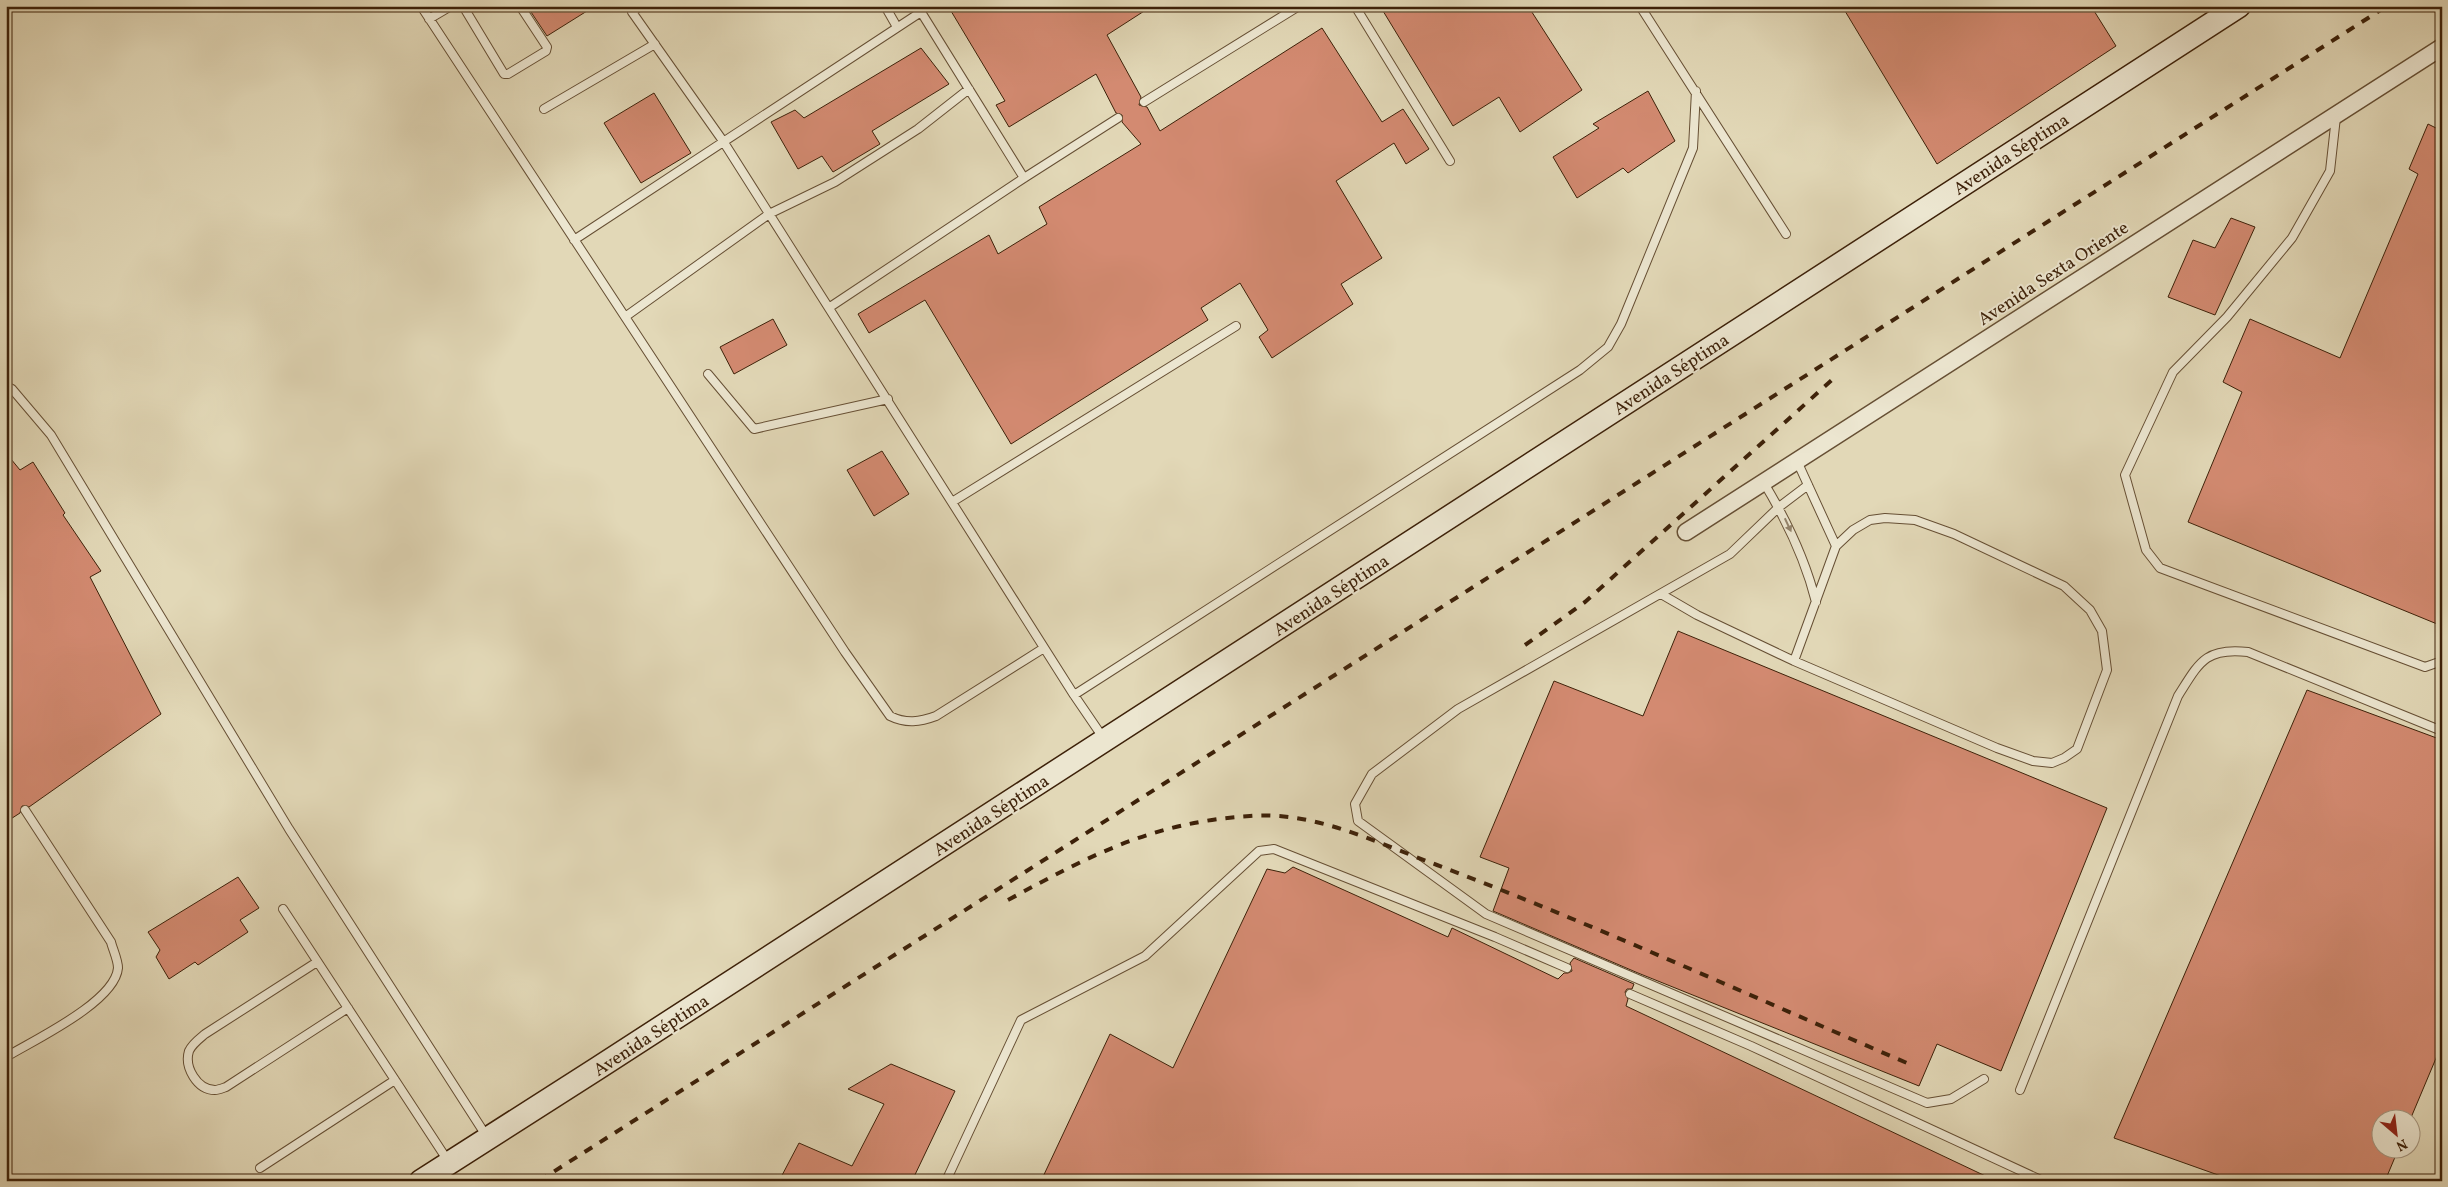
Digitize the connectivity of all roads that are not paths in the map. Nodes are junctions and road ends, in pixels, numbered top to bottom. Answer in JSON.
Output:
{"nodes":[{"id":1,"x":421,"y":6,"type":"edge"},
{"id":2,"x":451,"y":6,"type":"edge"},
{"id":3,"x":462,"y":6,"type":"edge"},
{"id":4,"x":520,"y":6,"type":"edge"},
{"id":5,"x":640,"y":6,"type":"edge"},
{"id":6,"x":885,"y":6,"type":"edge"},
{"id":7,"x":1299,"y":6,"type":"edge"},
{"id":8,"x":1355,"y":6,"type":"edge"},
{"id":9,"x":1640,"y":6,"type":"edge"},
{"id":10,"x":2239,"y":6,"type":"edge"},
{"id":11,"x":429,"y":19,"type":"junction"},
{"id":12,"x":898,"y":28,"type":"junction"},
{"id":13,"x":655,"y":44,"type":"junction"},
{"id":14,"x":2442,"y":47,"type":"edge"},
{"id":15,"x":969,"y":89,"type":"junction"},
{"id":16,"x":1696,"y":91,"type":"junction"},
{"id":17,"x":1144,"y":102,"type":"dead end"},
{"id":18,"x":544,"y":109,"type":"dead end"},
{"id":19,"x":2336,"y":115,"type":"junction"},
{"id":20,"x":1118,"y":118,"type":"dead end"},
{"id":21,"x":723,"y":141,"type":"junction"},
{"id":22,"x":1450,"y":161,"type":"dead end"},
{"id":23,"x":1024,"y":178,"type":"junction"},
{"id":24,"x":769,"y":214,"type":"junction"},
{"id":25,"x":1786,"y":234,"type":"dead end"},
{"id":26,"x":574,"y":240,"type":"junction"},
{"id":27,"x":830,"y":307,"type":"junction"},
{"id":28,"x":625,"y":317,"type":"junction"},
{"id":29,"x":1236,"y":326,"type":"dead end"},
{"id":30,"x":708,"y":374,"type":"dead end"},
{"id":31,"x":6,"y":386,"type":"edge"},
{"id":32,"x":888,"y":399,"type":"junction"},
{"id":33,"x":1797,"y":461,"type":"junction"},
{"id":34,"x":1764,"y":483,"type":"junction"},
{"id":35,"x":1808,"y":485,"type":"junction"},
{"id":36,"x":952,"y":502,"type":"junction"},
{"id":37,"x":1779,"y":508,"type":"junction"},
{"id":38,"x":1686,"y":532,"type":"dead end"},
{"id":39,"x":1836,"y":546,"type":"junction"},
{"id":40,"x":1661,"y":594,"type":"junction"},
{"id":41,"x":1816,"y":602,"type":"junction"},
{"id":42,"x":1044,"y":648,"type":"junction"},
{"id":43,"x":1794,"y":661,"type":"junction"},
{"id":44,"x":2442,"y":661,"type":"edge"},
{"id":45,"x":1074,"y":695,"type":"junction"},
{"id":46,"x":2442,"y":731,"type":"edge"},
{"id":47,"x":1106,"y":740,"type":"junction"},
{"id":48,"x":25,"y":810,"type":"dead end"},
{"id":49,"x":283,"y":909,"type":"dead end"},
{"id":50,"x":317,"y":962,"type":"junction"},
{"id":51,"x":1567,"y":968,"type":"dead end"},
{"id":52,"x":1630,"y":994,"type":"dead end"},
{"id":53,"x":348,"y":1008,"type":"junction"},
{"id":54,"x":6,"y":1057,"type":"edge"},
{"id":55,"x":1984,"y":1079,"type":"dead end"},
{"id":56,"x":395,"y":1080,"type":"junction"},
{"id":57,"x":2020,"y":1090,"type":"dead end"},
{"id":58,"x":487,"y":1138,"type":"junction"},
{"id":59,"x":449,"y":1162,"type":"junction"},
{"id":60,"x":260,"y":1168,"type":"dead end"},
{"id":61,"x":421,"y":1181,"type":"edge"},
{"id":62,"x":946,"y":1181,"type":"edge"},
{"id":63,"x":2043,"y":1181,"type":"edge"}],
"edges":[{"from":1,"to":11,"type":"lane"},
{"from":2,"to":11,"type":"lane"},
{"from":3,"to":4,"type":"lane"},
{"from":5,"to":13,"type":"lane"},
{"from":6,"to":12,"type":"lane"},
{"from":7,"to":17,"type":"lane"},
{"from":8,"to":22,"type":"lane"},
{"from":9,"to":16,"type":"lane"},
{"from":10,"to":47,"type":"street","name":"Avenida Séptima"},
{"from":11,"to":26,"type":"lane"},
{"from":12,"to":15,"type":"lane"},
{"from":12,"to":21,"type":"lane"},
{"from":13,"to":18,"type":"lane"},
{"from":13,"to":21,"type":"lane"},
{"from":14,"to":19,"type":"street","name":"Avenida Sexta Oriente"},
{"from":15,"to":23,"type":"lane"},
{"from":15,"to":24,"type":"lane"},
{"from":16,"to":25,"type":"lane"},
{"from":16,"to":45,"type":"lane"},
{"from":19,"to":33,"type":"street","name":"Avenida Sexta Oriente"},
{"from":19,"to":44,"type":"lane"},
{"from":20,"to":23,"type":"lane"},
{"from":21,"to":24,"type":"lane"},
{"from":21,"to":26,"type":"lane"},
{"from":23,"to":27,"type":"lane"},
{"from":24,"to":27,"type":"lane"},
{"from":24,"to":28,"type":"lane"},
{"from":26,"to":28,"type":"lane"},
{"from":27,"to":32,"type":"lane"},
{"from":28,"to":42,"type":"lane"},
{"from":29,"to":36,"type":"lane"},
{"from":30,"to":32,"type":"lane"},
{"from":31,"to":58,"type":"lane"},
{"from":32,"to":36,"type":"lane"},
{"from":33,"to":34,"type":"street","name":"Avenida Sexta Oriente"},
{"from":33,"to":35,"type":"lane"},
{"from":34,"to":37,"type":"lane"},
{"from":34,"to":38,"type":"street","name":"Avenida Sexta Oriente"},
{"from":35,"to":37,"type":"lane"},
{"from":35,"to":39,"type":"lane"},
{"from":36,"to":42,"type":"lane"},
{"from":37,"to":40,"type":"lane"},
{"from":37,"to":41,"type":"lane","one_way":true},
{"from":39,"to":41,"type":"lane"},
{"from":39,"to":43,"type":"lane"},
{"from":40,"to":43,"type":"lane"},
{"from":40,"to":55,"type":"lane"},
{"from":41,"to":43,"type":"lane"},
{"from":42,"to":45,"type":"lane"},
{"from":45,"to":47,"type":"lane"},
{"from":46,"to":57,"type":"lane"},
{"from":47,"to":58,"type":"street","name":"Avenida Séptima"},
{"from":48,"to":54,"type":"lane"},
{"from":49,"to":50,"type":"lane"},
{"from":50,"to":53,"type":"lane"},
{"from":50,"to":53,"type":"lane"},
{"from":51,"to":62,"type":"lane"},
{"from":52,"to":63,"type":"lane"},
{"from":53,"to":56,"type":"lane"},
{"from":56,"to":59,"type":"lane"},
{"from":56,"to":60,"type":"lane"},
{"from":58,"to":59,"type":"street","name":"Avenida Séptima"},
{"from":59,"to":61,"type":"street","name":"Avenida Séptima"}]}
